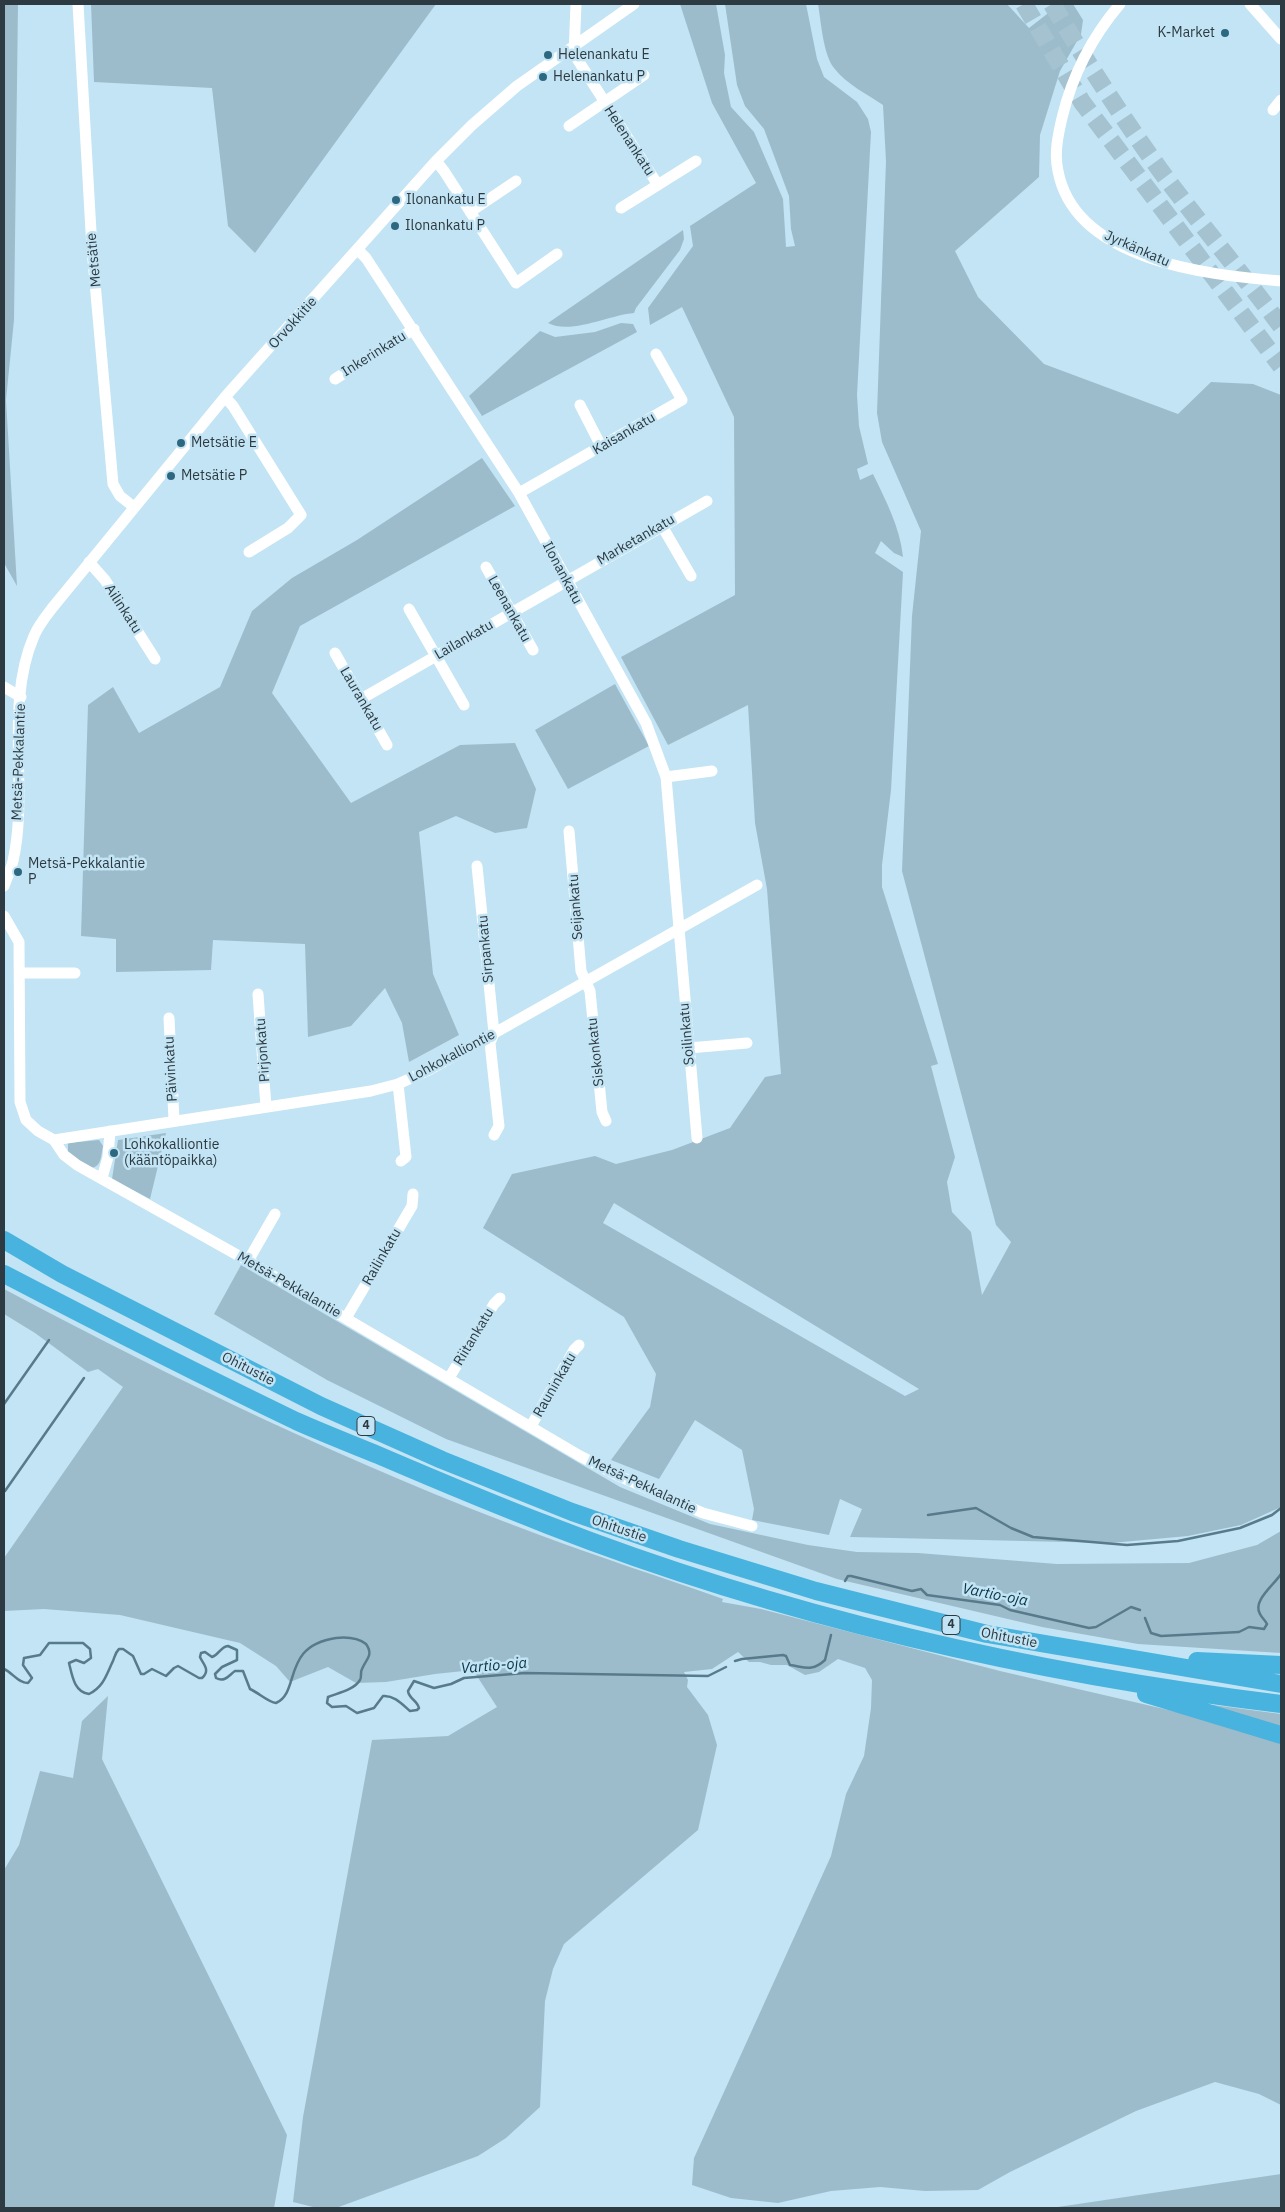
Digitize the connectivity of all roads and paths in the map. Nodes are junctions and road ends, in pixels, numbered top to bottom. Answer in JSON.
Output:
{"nodes":[{"id":1,"x":78,"y":4,"type":"edge"},
{"id":2,"x":576,"y":4,"type":"edge"},
{"id":3,"x":634,"y":4,"type":"edge"},
{"id":4,"x":1120,"y":4,"type":"edge"},
{"id":5,"x":1250,"y":4,"type":"edge"},
{"id":6,"x":1281,"y":39,"type":"edge"},
{"id":7,"x":575,"y":44,"type":"junction"},
{"id":8,"x":644,"y":75,"type":"dead end"},
{"id":9,"x":1281,"y":100,"type":"edge"},
{"id":10,"x":605,"y":103,"type":"junction"},
{"id":11,"x":1273,"y":110,"type":"dead end"},
{"id":12,"x":569,"y":126,"type":"dead end"},
{"id":13,"x":436,"y":161,"type":"junction"},
{"id":14,"x":696,"y":161,"type":"dead end"},
{"id":15,"x":516,"y":181,"type":"dead end"},
{"id":16,"x":658,"y":185,"type":"junction"},
{"id":17,"x":620,"y":208,"type":"dead end"},
{"id":18,"x":470,"y":212,"type":"junction"},
{"id":19,"x":358,"y":250,"type":"junction"},
{"id":20,"x":557,"y":254,"type":"dead end"},
{"id":21,"x":1281,"y":282,"type":"edge"},
{"id":22,"x":414,"y":329,"type":"junction"},
{"id":23,"x":656,"y":354,"type":"dead end"},
{"id":24,"x":335,"y":379,"type":"dead end"},
{"id":25,"x":225,"y":397,"type":"junction"},
{"id":26,"x":580,"y":405,"type":"dead end"},
{"id":27,"x":601,"y":446,"type":"junction"},
{"id":28,"x":520,"y":493,"type":"junction"},
{"id":29,"x":707,"y":501,"type":"dead end"},
{"id":30,"x":134,"y":507,"type":"junction"},
{"id":31,"x":662,"y":526,"type":"junction"},
{"id":32,"x":248,"y":552,"type":"dead end"},
{"id":33,"x":89,"y":562,"type":"junction"},
{"id":34,"x":486,"y":567,"type":"dead end"},
{"id":35,"x":691,"y":576,"type":"dead end"},
{"id":36,"x":566,"y":581,"type":"junction"},
{"id":37,"x":409,"y":609,"type":"dead end"},
{"id":38,"x":512,"y":612,"type":"junction"},
{"id":39,"x":533,"y":650,"type":"dead end"},
{"id":40,"x":335,"y":653,"type":"dead end"},
{"id":41,"x":436,"y":656,"type":"junction"},
{"id":42,"x":155,"y":659,"type":"dead end"},
{"id":43,"x":4,"y":687,"type":"edge"},
{"id":44,"x":21,"y":697,"type":"junction"},
{"id":45,"x":361,"y":699,"type":"junction"},
{"id":46,"x":464,"y":705,"type":"dead end"},
{"id":47,"x":387,"y":745,"type":"dead end"},
{"id":48,"x":712,"y":771,"type":"dead end"},
{"id":49,"x":666,"y":777,"type":"junction"},
{"id":50,"x":569,"y":831,"type":"dead end"},
{"id":51,"x":477,"y":866,"type":"dead end"},
{"id":52,"x":757,"y":885,"type":"dead end"},
{"id":53,"x":4,"y":886,"type":"edge"},
{"id":54,"x":4,"y":916,"type":"edge"},
{"id":55,"x":678,"y":929,"type":"junction"},
{"id":56,"x":21,"y":973,"type":"junction"},
{"id":57,"x":75,"y":974,"type":"dead end"},
{"id":58,"x":587,"y":982,"type":"junction"},
{"id":59,"x":258,"y":994,"type":"dead end"},
{"id":60,"x":169,"y":1018,"type":"dead end"},
{"id":61,"x":494,"y":1033,"type":"junction"},
{"id":62,"x":747,"y":1042,"type":"dead end"},
{"id":63,"x":689,"y":1048,"type":"junction"},
{"id":64,"x":398,"y":1084,"type":"junction"},
{"id":65,"x":266,"y":1107,"type":"junction"},
{"id":66,"x":174,"y":1120,"type":"junction"},
{"id":67,"x":606,"y":1121,"type":"dead end"},
{"id":68,"x":110,"y":1131,"type":"junction"},
{"id":69,"x":494,"y":1136,"type":"dead end"},
{"id":70,"x":697,"y":1138,"type":"dead end"},
{"id":71,"x":54,"y":1140,"type":"junction"},
{"id":72,"x":401,"y":1161,"type":"dead end"},
{"id":73,"x":102,"y":1178,"type":"junction"},
{"id":74,"x":413,"y":1194,"type":"dead end"},
{"id":75,"x":275,"y":1214,"type":"dead end"},
{"id":76,"x":4,"y":1240,"type":"edge"},
{"id":77,"x":248,"y":1261,"type":"junction"},
{"id":78,"x":4,"y":1274,"type":"edge"},
{"id":79,"x":500,"y":1298,"type":"dead end"},
{"id":80,"x":346,"y":1318,"type":"junction"},
{"id":81,"x":580,"y":1344,"type":"dead end"},
{"id":82,"x":449,"y":1378,"type":"junction"},
{"id":83,"x":531,"y":1426,"type":"junction"},
{"id":84,"x":752,"y":1526,"type":"dead end"},
{"id":85,"x":1087,"y":1652,"type":"junction"},
{"id":86,"x":1281,"y":1665,"type":"edge"},
{"id":87,"x":1077,"y":1671,"type":"junction"},
{"id":88,"x":1281,"y":1684,"type":"edge"},
{"id":89,"x":1281,"y":1704,"type":"edge"},
{"id":90,"x":1281,"y":1735,"type":"edge"}],
"edges":[{"from":1,"to":30,"type":"street","name":"Metsätie"},
{"from":2,"to":7,"type":"street","name":"Helenankatu"},
{"from":3,"to":7,"type":"street","name":"Orvokkitie"},
{"from":4,"to":21,"type":"street","name":"Jyrkänkatu"},
{"from":5,"to":6,"type":"street"},
{"from":7,"to":10,"type":"street","name":"Helenankatu"},
{"from":7,"to":13,"type":"street","name":"Orvokkitie"},
{"from":8,"to":10,"type":"street"},
{"from":9,"to":11,"type":"street"},
{"from":10,"to":12,"type":"street"},
{"from":10,"to":16,"type":"street","name":"Helenankatu"},
{"from":13,"to":18,"type":"street"},
{"from":13,"to":19,"type":"street","name":"Orvokkitie"},
{"from":14,"to":16,"type":"street"},
{"from":15,"to":18,"type":"street"},
{"from":16,"to":17,"type":"street"},
{"from":18,"to":20,"type":"street"},
{"from":19,"to":22,"type":"street","name":"Ilonankatu"},
{"from":19,"to":25,"type":"street","name":"Orvokkitie"},
{"from":22,"to":24,"type":"street","name":"Inkerinkatu"},
{"from":22,"to":28,"type":"street","name":"Ilonankatu"},
{"from":23,"to":27,"type":"street","name":"Kaisankatu"},
{"from":25,"to":30,"type":"street","name":"Orvokkitie"},
{"from":25,"to":32,"type":"street"},
{"from":26,"to":27,"type":"street"},
{"from":27,"to":28,"type":"street","name":"Kaisankatu"},
{"from":28,"to":36,"type":"street","name":"Ilonankatu"},
{"from":29,"to":31,"type":"street","name":"Marketankatu"},
{"from":30,"to":33,"type":"street","name":"Orvokkitie"},
{"from":31,"to":35,"type":"street"},
{"from":31,"to":36,"type":"street","name":"Marketankatu"},
{"from":33,"to":42,"type":"street","name":"Ailinkatu"},
{"from":33,"to":44,"type":"street","name":"Orvokkitie"},
{"from":34,"to":38,"type":"street","name":"Leenankatu"},
{"from":36,"to":38,"type":"street","name":"Lailankatu"},
{"from":36,"to":49,"type":"street","name":"Ilonankatu"},
{"from":37,"to":41,"type":"street"},
{"from":38,"to":39,"type":"street","name":"Leenankatu"},
{"from":38,"to":41,"type":"street","name":"Lailankatu"},
{"from":40,"to":45,"type":"street","name":"Laurankatu"},
{"from":41,"to":45,"type":"street","name":"Lailankatu"},
{"from":41,"to":46,"type":"street"},
{"from":43,"to":44,"type":"street"},
{"from":44,"to":53,"type":"street","name":"Metsä-Pekkalantie"},
{"from":45,"to":47,"type":"street","name":"Laurankatu"},
{"from":48,"to":49,"type":"street"},
{"from":49,"to":55,"type":"street","name":"Ilonankatu"},
{"from":50,"to":58,"type":"street","name":"Seijankatu"},
{"from":51,"to":61,"type":"street","name":"Sirpankatu"},
{"from":52,"to":55,"type":"street","name":"Lohkokalliontie"},
{"from":54,"to":56,"type":"street","name":"Metsä-Pekkalantie"},
{"from":55,"to":58,"type":"street","name":"Lohkokalliontie"},
{"from":55,"to":63,"type":"street","name":"Soilinkatu"},
{"from":56,"to":57,"type":"street"},
{"from":56,"to":71,"type":"street","name":"Metsä-Pekkalantie"},
{"from":58,"to":61,"type":"street","name":"Lohkokalliontie"},
{"from":58,"to":67,"type":"street","name":"Siskonkatu"},
{"from":59,"to":65,"type":"street","name":"Pirjonkatu"},
{"from":60,"to":66,"type":"street","name":"Päivinkatu"},
{"from":61,"to":64,"type":"street","name":"Lohkokalliontie"},
{"from":61,"to":69,"type":"street","name":"Sirpankatu"},
{"from":62,"to":63,"type":"street"},
{"from":63,"to":70,"type":"street","name":"Soilinkatu"},
{"from":64,"to":65,"type":"street","name":"Lohkokalliontie"},
{"from":64,"to":72,"type":"street"},
{"from":65,"to":66,"type":"street","name":"Lohkokalliontie"},
{"from":66,"to":68,"type":"street","name":"Lohkokalliontie"},
{"from":68,"to":71,"type":"street","name":"Lohkokalliontie"},
{"from":68,"to":73,"type":"street"},
{"from":71,"to":73,"type":"street","name":"Metsä-Pekkalantie"},
{"from":73,"to":77,"type":"street","name":"Metsä-Pekkalantie"},
{"from":74,"to":80,"type":"street","name":"Railinkatu"},
{"from":75,"to":77,"type":"street"},
{"from":76,"to":85,"type":"highway","name":"Ohitustie","number":"4"},
{"from":77,"to":80,"type":"street","name":"Metsä-Pekkalantie"},
{"from":78,"to":87,"type":"highway","name":"Ohitustie","number":"4"},
{"from":79,"to":82,"type":"street","name":"Riitankatu"},
{"from":80,"to":82,"type":"street","name":"Metsä-Pekkalantie"},
{"from":81,"to":83,"type":"street","name":"Rauninkatu"},
{"from":82,"to":83,"type":"street","name":"Metsä-Pekkalantie"},
{"from":83,"to":84,"type":"street","name":"Metsä-Pekkalantie"},
{"from":85,"to":86,"type":"highway"},
{"from":85,"to":88,"type":"highway","name":"Ohitustie","number":"4"},
{"from":87,"to":89,"type":"highway","name":"Ohitustie","number":"4"},
{"from":87,"to":90,"type":"highway"}]}
